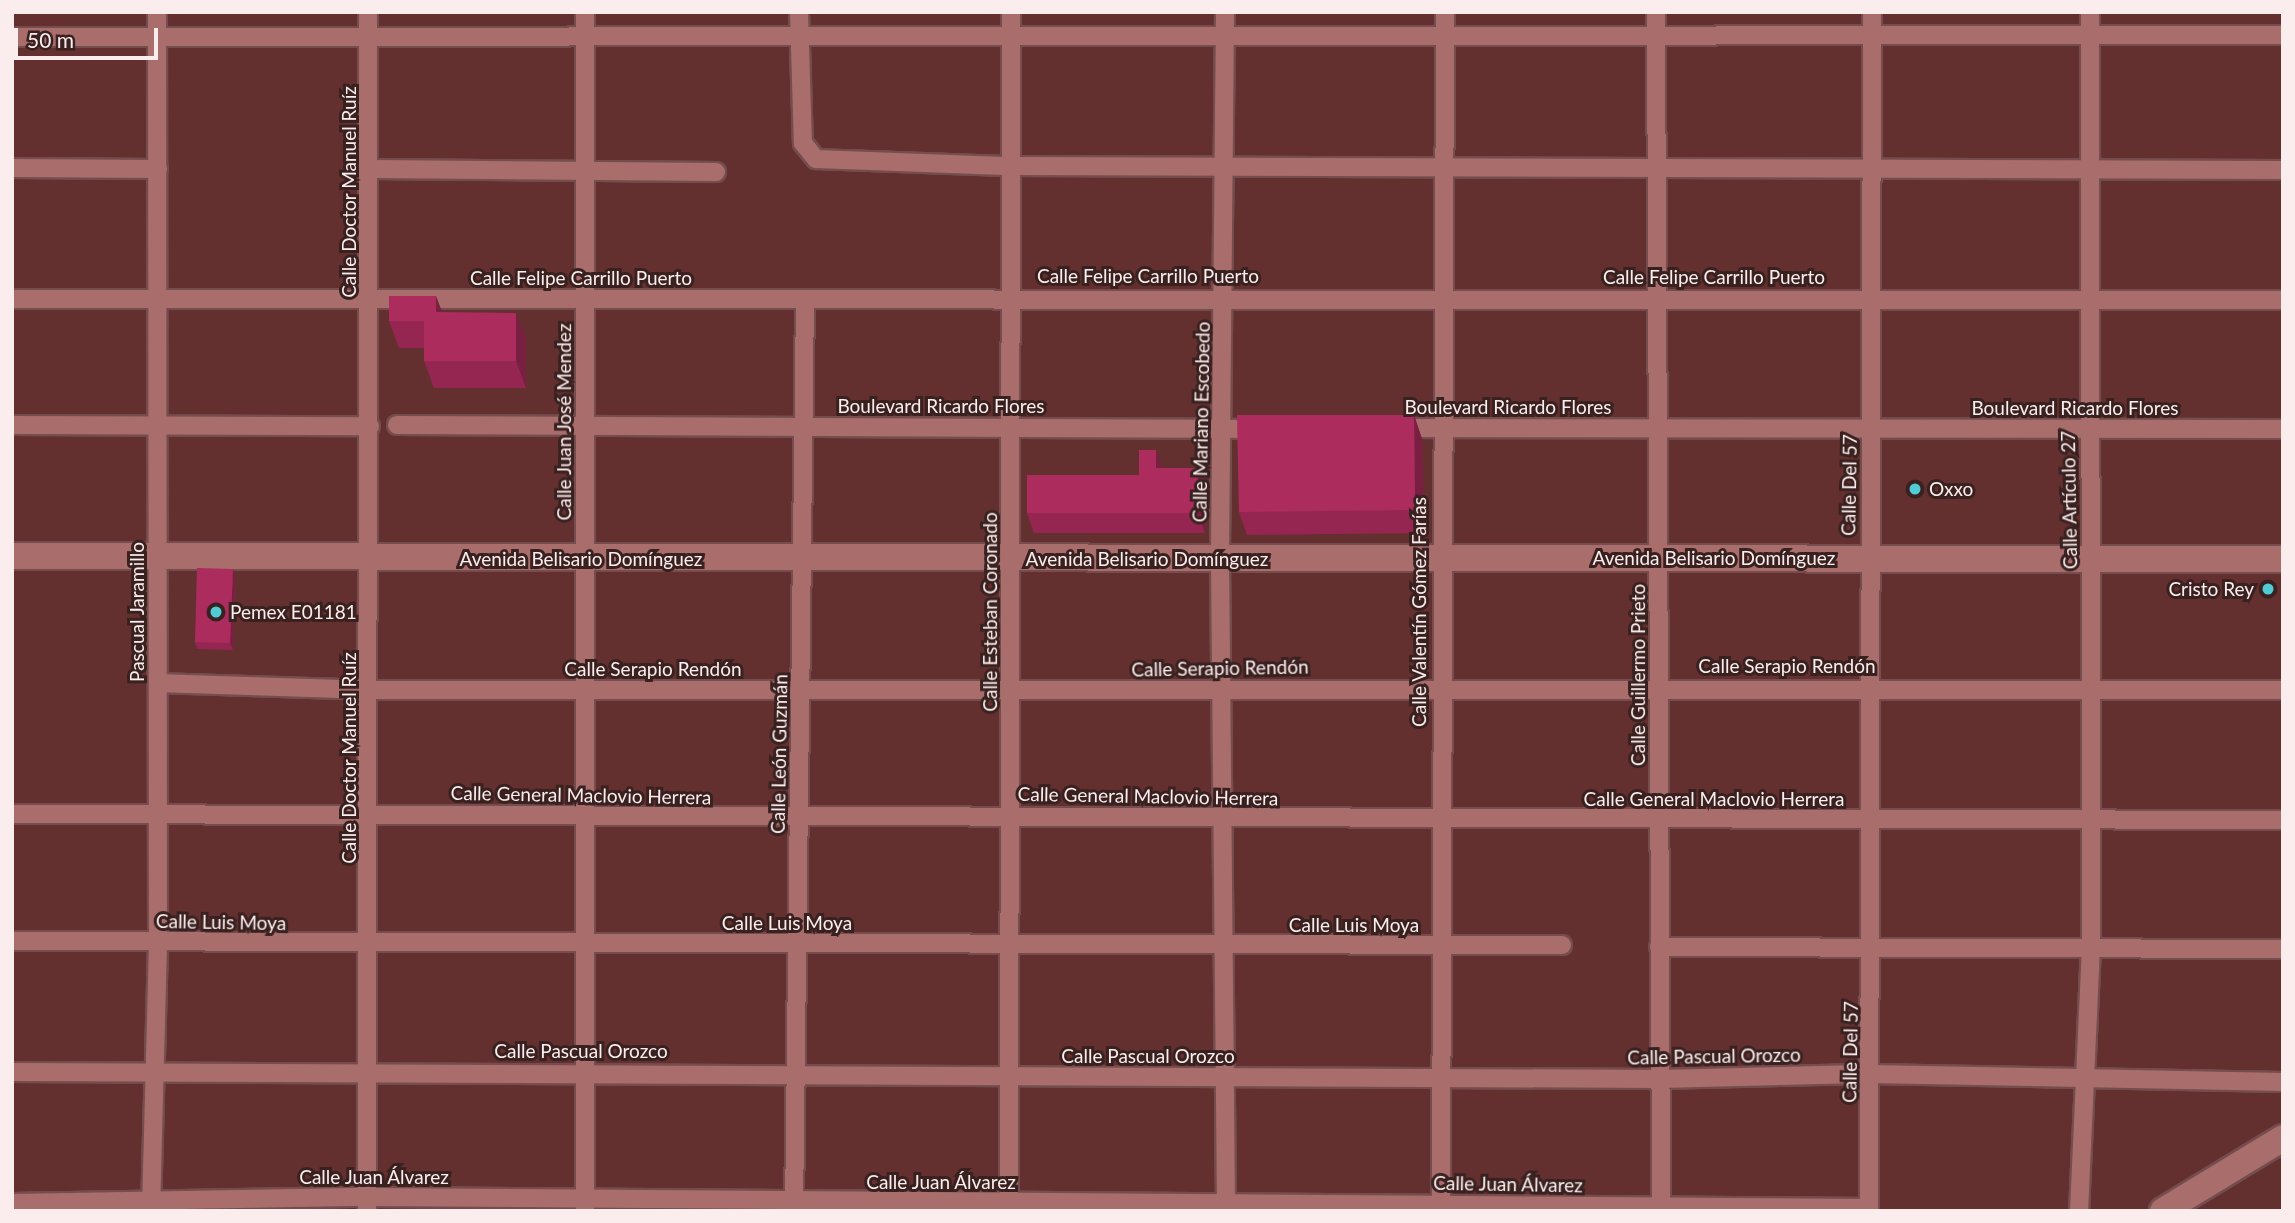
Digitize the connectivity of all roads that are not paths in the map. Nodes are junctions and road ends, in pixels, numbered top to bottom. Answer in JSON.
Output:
{"nodes":[{"id":1,"x":157,"y":12,"type":"edge"},
{"id":2,"x":368,"y":12,"type":"edge"},
{"id":3,"x":585,"y":12,"type":"edge"},
{"id":4,"x":799,"y":12,"type":"edge"},
{"id":5,"x":1011,"y":12,"type":"edge"},
{"id":6,"x":1225,"y":12,"type":"edge"},
{"id":7,"x":1445,"y":12,"type":"edge"},
{"id":8,"x":1656,"y":12,"type":"edge"},
{"id":9,"x":1872,"y":12,"type":"edge"},
{"id":10,"x":2090,"y":12,"type":"edge"},
{"id":11,"x":1871,"y":33,"type":"junction"},
{"id":12,"x":2090,"y":33,"type":"junction"},
{"id":13,"x":2283,"y":34,"type":"edge"},
{"id":14,"x":157,"y":36,"type":"junction"},
{"id":15,"x":368,"y":36,"type":"junction"},
{"id":16,"x":1225,"y":36,"type":"junction"},
{"id":17,"x":12,"y":37,"type":"edge"},
{"id":18,"x":1655,"y":37,"type":"junction"},
{"id":19,"x":585,"y":38,"type":"junction"},
{"id":20,"x":1444,"y":38,"type":"junction"},
{"id":21,"x":799,"y":39,"type":"junction"},
{"id":22,"x":1010,"y":40,"type":"junction"},
{"id":23,"x":1443,"y":165,"type":"junction"},
{"id":24,"x":1011,"y":166,"type":"junction"},
{"id":25,"x":1873,"y":166,"type":"junction"},
{"id":26,"x":1225,"y":167,"type":"junction"},
{"id":27,"x":12,"y":168,"type":"edge"},
{"id":28,"x":158,"y":169,"type":"junction"},
{"id":29,"x":371,"y":169,"type":"junction"},
{"id":30,"x":1655,"y":169,"type":"junction"},
{"id":31,"x":2090,"y":169,"type":"junction"},
{"id":32,"x":585,"y":170,"type":"junction"},
{"id":33,"x":2283,"y":170,"type":"edge"},
{"id":34,"x":716,"y":172,"type":"dead end"},
{"id":35,"x":1010,"y":297,"type":"junction"},
{"id":36,"x":1224,"y":297,"type":"junction"},
{"id":37,"x":1657,"y":297,"type":"junction"},
{"id":38,"x":585,"y":298,"type":"junction"},
{"id":39,"x":1871,"y":298,"type":"junction"},
{"id":40,"x":12,"y":299,"type":"edge"},
{"id":41,"x":158,"y":299,"type":"junction"},
{"id":42,"x":370,"y":299,"type":"junction"},
{"id":43,"x":805,"y":299,"type":"junction"},
{"id":44,"x":1441,"y":299,"type":"junction"},
{"id":45,"x":2089,"y":299,"type":"junction"},
{"id":46,"x":2283,"y":300,"type":"edge"},
{"id":47,"x":158,"y":423,"type":"junction"},
{"id":48,"x":12,"y":425,"type":"edge"},
{"id":49,"x":397,"y":425,"type":"dead end"},
{"id":50,"x":370,"y":426,"type":"junction"},
{"id":51,"x":587,"y":426,"type":"junction"},
{"id":52,"x":805,"y":427,"type":"junction"},
{"id":53,"x":1009,"y":427,"type":"junction"},
{"id":54,"x":1440,"y":427,"type":"junction"},
{"id":55,"x":1372,"y":428,"type":"edge"},
{"id":56,"x":1660,"y":428,"type":"junction"},
{"id":57,"x":1871,"y":428,"type":"junction"},
{"id":58,"x":1223,"y":429,"type":"junction"},
{"id":59,"x":1278,"y":429,"type":"edge"},
{"id":60,"x":2283,"y":429,"type":"edge"},
{"id":61,"x":2089,"y":430,"type":"junction"},
{"id":62,"x":12,"y":556,"type":"edge"},
{"id":63,"x":158,"y":557,"type":"junction"},
{"id":64,"x":584,"y":558,"type":"junction"},
{"id":65,"x":1220,"y":558,"type":"junction"},
{"id":66,"x":1870,"y":558,"type":"junction"},
{"id":67,"x":371,"y":559,"type":"junction"},
{"id":68,"x":1011,"y":559,"type":"junction"},
{"id":69,"x":1440,"y":559,"type":"junction"},
{"id":70,"x":1658,"y":559,"type":"junction"},
{"id":71,"x":2091,"y":559,"type":"junction"},
{"id":72,"x":2283,"y":559,"type":"edge"},
{"id":73,"x":804,"y":560,"type":"junction"},
{"id":74,"x":158,"y":683,"type":"junction"},
{"id":75,"x":1871,"y":687,"type":"junction"},
{"id":76,"x":1441,"y":688,"type":"junction"},
{"id":77,"x":1660,"y":688,"type":"junction"},
{"id":78,"x":1221,"y":689,"type":"junction"},
{"id":79,"x":2093,"y":689,"type":"junction"},
{"id":80,"x":370,"y":690,"type":"junction"},
{"id":81,"x":581,"y":690,"type":"junction"},
{"id":82,"x":802,"y":690,"type":"junction"},
{"id":83,"x":2283,"y":690,"type":"edge"},
{"id":84,"x":1012,"y":692,"type":"junction"},
{"id":85,"x":158,"y":813,"type":"junction"},
{"id":86,"x":12,"y":814,"type":"edge"},
{"id":87,"x":369,"y":814,"type":"junction"},
{"id":88,"x":580,"y":816,"type":"junction"},
{"id":89,"x":1012,"y":816,"type":"junction"},
{"id":90,"x":798,"y":818,"type":"junction"},
{"id":91,"x":1224,"y":818,"type":"junction"},
{"id":92,"x":1870,"y":819,"type":"junction"},
{"id":93,"x":2092,"y":819,"type":"junction"},
{"id":94,"x":1441,"y":820,"type":"junction"},
{"id":95,"x":2283,"y":820,"type":"edge"},
{"id":96,"x":1659,"y":822,"type":"junction"},
{"id":97,"x":12,"y":941,"type":"edge"},
{"id":98,"x":158,"y":942,"type":"junction"},
{"id":99,"x":580,"y":944,"type":"junction"},
{"id":100,"x":795,"y":944,"type":"junction"},
{"id":101,"x":369,"y":945,"type":"junction"},
{"id":102,"x":1562,"y":945,"type":"dead end"},
{"id":103,"x":1224,"y":946,"type":"junction"},
{"id":104,"x":1011,"y":947,"type":"junction"},
{"id":105,"x":1442,"y":947,"type":"junction"},
{"id":106,"x":1659,"y":947,"type":"junction"},
{"id":107,"x":1872,"y":948,"type":"junction"},
{"id":108,"x":2091,"y":949,"type":"junction"},
{"id":109,"x":2283,"y":949,"type":"edge"},
{"id":110,"x":155,"y":1070,"type":"junction"},
{"id":111,"x":12,"y":1072,"type":"edge"},
{"id":112,"x":583,"y":1072,"type":"junction"},
{"id":113,"x":368,"y":1073,"type":"junction"},
{"id":114,"x":794,"y":1073,"type":"junction"},
{"id":115,"x":1870,"y":1074,"type":"junction"},
{"id":116,"x":1441,"y":1076,"type":"junction"},
{"id":117,"x":1009,"y":1077,"type":"junction"},
{"id":118,"x":1224,"y":1077,"type":"junction"},
{"id":119,"x":2085,"y":1077,"type":"junction"},
{"id":120,"x":1660,"y":1079,"type":"junction"},
{"id":121,"x":2283,"y":1082,"type":"edge"},
{"id":122,"x":2280,"y":1144,"type":"edge"},
{"id":123,"x":12,"y":1203,"type":"edge"},
{"id":124,"x":150,"y":1204,"type":"edge"},
{"id":125,"x":367,"y":1204,"type":"edge"},
{"id":126,"x":585,"y":1205,"type":"edge"},
{"id":127,"x":793,"y":1206,"type":"edge"},
{"id":128,"x":1009,"y":1207,"type":"edge"},
{"id":129,"x":1441,"y":1207,"type":"edge"},
{"id":130,"x":1226,"y":1208,"type":"edge"},
{"id":131,"x":1661,"y":1209,"type":"edge"},
{"id":132,"x":1869,"y":1209,"type":"edge"},
{"id":133,"x":2078,"y":1211,"type":"edge"},
{"id":134,"x":2163,"y":1211,"type":"edge"}],
"edges":[{"from":1,"to":14,"type":"street","name":"Pascual Jaramillo"},
{"from":2,"to":15,"type":"street","name":"Calle Doctor Manuel Ruíz"},
{"from":3,"to":19,"type":"street","name":"Calle Juan José Mendez"},
{"from":4,"to":21,"type":"street"},
{"from":5,"to":22,"type":"street","name":"Calle Esteban Coronado"},
{"from":6,"to":16,"type":"street","name":"Calle Mariano Escobedo"},
{"from":7,"to":20,"type":"street","name":"Calle Valentín Gómez Farías"},
{"from":8,"to":18,"type":"street","name":"Calle Guillermo Prieto"},
{"from":9,"to":11,"type":"street","name":"Calle Del 57"},
{"from":10,"to":12,"type":"street","name":"Calle Artículo 27"},
{"from":11,"to":12,"type":"street"},
{"from":11,"to":18,"type":"street"},
{"from":11,"to":25,"type":"street","name":"Calle Del 57"},
{"from":12,"to":13,"type":"street"},
{"from":12,"to":31,"type":"street","name":"Calle Artículo 27"},
{"from":14,"to":15,"type":"street"},
{"from":14,"to":17,"type":"street"},
{"from":14,"to":28,"type":"street","name":"Pascual Jaramillo"},
{"from":15,"to":19,"type":"street"},
{"from":15,"to":29,"type":"street","name":"Calle Doctor Manuel Ruíz"},
{"from":16,"to":20,"type":"street"},
{"from":16,"to":22,"type":"street"},
{"from":16,"to":26,"type":"street","name":"Calle Mariano Escobedo"},
{"from":18,"to":20,"type":"street"},
{"from":18,"to":30,"type":"street","name":"Calle Guillermo Prieto"},
{"from":19,"to":21,"type":"street"},
{"from":19,"to":32,"type":"street","name":"Calle Juan José Mendez"},
{"from":20,"to":23,"type":"street","name":"Calle Valentín Gómez Farías"},
{"from":21,"to":22,"type":"street"},
{"from":21,"to":24,"type":"street"},
{"from":22,"to":24,"type":"street","name":"Calle Esteban Coronado"},
{"from":23,"to":26,"type":"street"},
{"from":23,"to":30,"type":"street"},
{"from":23,"to":44,"type":"street","name":"Calle Valentín Gómez Farías"},
{"from":24,"to":26,"type":"street"},
{"from":24,"to":35,"type":"street","name":"Calle Esteban Coronado"},
{"from":25,"to":30,"type":"street"},
{"from":25,"to":31,"type":"street"},
{"from":25,"to":39,"type":"street","name":"Calle Del 57"},
{"from":26,"to":36,"type":"street","name":"Calle Mariano Escobedo"},
{"from":27,"to":28,"type":"street"},
{"from":28,"to":41,"type":"street","name":"Pascual Jaramillo"},
{"from":29,"to":32,"type":"street"},
{"from":29,"to":42,"type":"street","name":"Calle Doctor Manuel Ruíz"},
{"from":30,"to":37,"type":"street","name":"Calle Guillermo Prieto"},
{"from":31,"to":33,"type":"street"},
{"from":31,"to":45,"type":"street","name":"Calle Artículo 27"},
{"from":32,"to":34,"type":"street"},
{"from":32,"to":38,"type":"street","name":"Calle Juan José Mendez"},
{"from":35,"to":36,"type":"street","name":"Calle Felipe Carrillo Puerto"},
{"from":35,"to":43,"type":"street","name":"Calle Felipe Carrillo Puerto"},
{"from":35,"to":53,"type":"street","name":"Calle Esteban Coronado"},
{"from":36,"to":44,"type":"street","name":"Calle Felipe Carrillo Puerto"},
{"from":36,"to":58,"type":"street","name":"Calle Mariano Escobedo"},
{"from":37,"to":39,"type":"street","name":"Calle Felipe Carrillo Puerto"},
{"from":37,"to":44,"type":"street","name":"Calle Felipe Carrillo Puerto"},
{"from":37,"to":56,"type":"street","name":"Calle Guillermo Prieto"},
{"from":38,"to":42,"type":"street","name":"Calle Felipe Carrillo Puerto"},
{"from":38,"to":43,"type":"street","name":"Calle Felipe Carrillo Puerto"},
{"from":38,"to":51,"type":"street","name":"Calle Juan José Mendez"},
{"from":39,"to":45,"type":"street","name":"Calle Felipe Carrillo Puerto"},
{"from":39,"to":57,"type":"street","name":"Calle Del 57"},
{"from":40,"to":41,"type":"street","name":"Calle Felipe Carrillo Puerto"},
{"from":41,"to":42,"type":"street","name":"Calle Felipe Carrillo Puerto"},
{"from":41,"to":47,"type":"street","name":"Pascual Jaramillo"},
{"from":42,"to":50,"type":"street","name":"Calle Doctor Manuel Ruíz"},
{"from":43,"to":52,"type":"street","name":"Calle León Guzmán"},
{"from":44,"to":54,"type":"street","name":"Calle Valentín Gómez Farías"},
{"from":45,"to":46,"type":"street","name":"Calle Felipe Carrillo Puerto"},
{"from":45,"to":61,"type":"street","name":"Calle Artículo 27"},
{"from":47,"to":48,"type":"street"},
{"from":47,"to":50,"type":"street"},
{"from":47,"to":63,"type":"street","name":"Pascual Jaramillo"},
{"from":49,"to":51,"type":"street","name":"Boulevard Ricardo Flores"},
{"from":50,"to":67,"type":"street","name":"Calle Doctor Manuel Ruíz"},
{"from":51,"to":52,"type":"street","name":"Boulevard Ricardo Flores"},
{"from":51,"to":64,"type":"street","name":"Calle Juan José Mendez"},
{"from":52,"to":53,"type":"street","name":"Boulevard Ricardo Flores"},
{"from":52,"to":73,"type":"street","name":"Calle León Guzmán"},
{"from":53,"to":58,"type":"street","name":"Boulevard Ricardo Flores"},
{"from":53,"to":68,"type":"street","name":"Calle Esteban Coronado"},
{"from":54,"to":55,"type":"street","name":"Boulevard Ricardo Flores"},
{"from":54,"to":56,"type":"street","name":"Boulevard Ricardo Flores"},
{"from":54,"to":69,"type":"street","name":"Calle Valentín Gómez Farías"},
{"from":56,"to":57,"type":"street","name":"Boulevard Ricardo Flores"},
{"from":56,"to":70,"type":"street","name":"Calle Guillermo Prieto"},
{"from":57,"to":61,"type":"street","name":"Boulevard Ricardo Flores"},
{"from":57,"to":66,"type":"street","name":"Calle Del 57"},
{"from":58,"to":59,"type":"street","name":"Boulevard Ricardo Flores"},
{"from":58,"to":65,"type":"street","name":"Calle Mariano Escobedo"},
{"from":60,"to":61,"type":"street","name":"Boulevard Ricardo Flores"},
{"from":61,"to":71,"type":"street","name":"Calle Artículo 27"},
{"from":62,"to":63,"type":"street","name":"Avenida Belisario Domínguez"},
{"from":63,"to":67,"type":"street","name":"Avenida Belisario Domínguez"},
{"from":63,"to":74,"type":"street","name":"Pascual Jaramillo"},
{"from":64,"to":67,"type":"street","name":"Avenida Belisario Domínguez"},
{"from":64,"to":73,"type":"street","name":"Avenida Belisario Domínguez"},
{"from":64,"to":81,"type":"street","name":"Calle Juan José Mendez"},
{"from":65,"to":68,"type":"street","name":"Avenida Belisario Domínguez"},
{"from":65,"to":69,"type":"street","name":"Avenida Belisario Domínguez"},
{"from":65,"to":78,"type":"street","name":"Calle Mariano Escobedo"},
{"from":66,"to":70,"type":"street","name":"Avenida Belisario Domínguez"},
{"from":66,"to":71,"type":"street","name":"Avenida Belisario Domínguez"},
{"from":66,"to":75,"type":"street","name":"Calle Del 57"},
{"from":67,"to":80,"type":"street","name":"Calle Doctor Manuel Ruíz"},
{"from":68,"to":73,"type":"street","name":"Avenida Belisario Domínguez"},
{"from":68,"to":84,"type":"street","name":"Calle Esteban Coronado"},
{"from":69,"to":70,"type":"street","name":"Avenida Belisario Domínguez"},
{"from":69,"to":76,"type":"street","name":"Calle Valentín Gómez Farías"},
{"from":70,"to":77,"type":"street","name":"Calle Guillermo Prieto"},
{"from":71,"to":72,"type":"street","name":"Avenida Belisario Domínguez"},
{"from":71,"to":79,"type":"street","name":"Calle Artículo 27"},
{"from":73,"to":82,"type":"street","name":"Calle León Guzmán"},
{"from":74,"to":80,"type":"street","name":"Calle Serapio Rendón"},
{"from":74,"to":85,"type":"street","name":"Pascual Jaramillo"},
{"from":75,"to":77,"type":"street","name":"Calle Serapio Rendón"},
{"from":75,"to":79,"type":"street","name":"Calle Serapio Rendón"},
{"from":75,"to":92,"type":"street","name":"Calle Del 57"},
{"from":76,"to":77,"type":"street","name":"Calle Serapio Rendón"},
{"from":76,"to":78,"type":"street","name":"Calle Serapio Rendón"},
{"from":76,"to":94,"type":"street","name":"Calle Valentín Gómez Farías"},
{"from":77,"to":96,"type":"street","name":"Calle Guillermo Prieto"},
{"from":78,"to":84,"type":"street","name":"Calle Serapio Rendón"},
{"from":78,"to":91,"type":"street","name":"Calle Mariano Escobedo"},
{"from":79,"to":83,"type":"street","name":"Calle Serapio Rendón"},
{"from":79,"to":93,"type":"street","name":"Calle Artículo 27"},
{"from":80,"to":81,"type":"street","name":"Calle Serapio Rendón"},
{"from":80,"to":87,"type":"street","name":"Calle Doctor Manuel Ruíz"},
{"from":81,"to":82,"type":"street","name":"Calle Serapio Rendón"},
{"from":81,"to":88,"type":"street","name":"Calle Juan José Mendez"},
{"from":82,"to":84,"type":"street","name":"Calle Serapio Rendón"},
{"from":82,"to":90,"type":"street","name":"Calle León Guzmán"},
{"from":84,"to":89,"type":"street","name":"Calle Esteban Coronado"},
{"from":85,"to":86,"type":"street","name":"Calle General Maclovio Herrera"},
{"from":85,"to":87,"type":"street","name":"Calle General Maclovio Herrera"},
{"from":85,"to":98,"type":"street","name":"Pascual Jaramillo"},
{"from":87,"to":88,"type":"street","name":"Calle General Maclovio Herrera"},
{"from":87,"to":101,"type":"street","name":"Calle Doctor Manuel Ruíz"},
{"from":88,"to":90,"type":"street","name":"Calle General Maclovio Herrera"},
{"from":88,"to":99,"type":"street","name":"Calle Juan José Mendez"},
{"from":89,"to":90,"type":"street","name":"Calle General Maclovio Herrera"},
{"from":89,"to":91,"type":"street","name":"Calle General Maclovio Herrera"},
{"from":89,"to":104,"type":"street","name":"Calle Esteban Coronado"},
{"from":90,"to":100,"type":"street","name":"Calle León Guzmán"},
{"from":91,"to":94,"type":"street","name":"Calle General Maclovio Herrera"},
{"from":91,"to":103,"type":"street","name":"Calle Mariano Escobedo"},
{"from":92,"to":93,"type":"street","name":"Calle General Maclovio Herrera"},
{"from":92,"to":96,"type":"street","name":"Calle General Maclovio Herrera"},
{"from":92,"to":107,"type":"street","name":"Calle Del 57"},
{"from":93,"to":95,"type":"street","name":"Calle General Maclovio Herrera"},
{"from":93,"to":108,"type":"street","name":"Calle Artículo 27"},
{"from":94,"to":96,"type":"street","name":"Calle General Maclovio Herrera"},
{"from":94,"to":105,"type":"street","name":"Calle Valentín Gómez Farías"},
{"from":96,"to":106,"type":"street","name":"Calle Guillermo Prieto"},
{"from":97,"to":98,"type":"street","name":"Calle Luis Moya"},
{"from":98,"to":101,"type":"street","name":"Calle Luis Moya"},
{"from":98,"to":110,"type":"street","name":"Pascual Jaramillo"},
{"from":99,"to":100,"type":"street","name":"Calle Luis Moya"},
{"from":99,"to":101,"type":"street","name":"Calle Luis Moya"},
{"from":99,"to":112,"type":"street","name":"Calle Juan José Mendez"},
{"from":100,"to":104,"type":"street","name":"Calle Luis Moya"},
{"from":100,"to":114,"type":"street","name":"Calle León Guzmán"},
{"from":101,"to":113,"type":"street","name":"Calle Doctor Manuel Ruíz"},
{"from":102,"to":105,"type":"street","name":"Calle Luis Moya"},
{"from":103,"to":104,"type":"street","name":"Calle Luis Moya"},
{"from":103,"to":105,"type":"street","name":"Calle Luis Moya"},
{"from":103,"to":118,"type":"street","name":"Calle Mariano Escobedo"},
{"from":104,"to":117,"type":"street","name":"Calle Esteban Coronado"},
{"from":105,"to":116,"type":"street","name":"Calle Valentín Gómez Farías"},
{"from":106,"to":107,"type":"street"},
{"from":106,"to":120,"type":"street","name":"Calle Guillermo Prieto"},
{"from":107,"to":108,"type":"street"},
{"from":107,"to":115,"type":"street","name":"Calle Del 57"},
{"from":108,"to":109,"type":"street"},
{"from":108,"to":119,"type":"street","name":"Calle Artículo 27"},
{"from":110,"to":111,"type":"street","name":"Calle Pascual Orozco"},
{"from":110,"to":113,"type":"street","name":"Calle Pascual Orozco"},
{"from":110,"to":124,"type":"street","name":"Pascual Jaramillo"},
{"from":112,"to":113,"type":"street","name":"Calle Pascual Orozco"},
{"from":112,"to":114,"type":"street","name":"Calle Pascual Orozco"},
{"from":112,"to":126,"type":"street","name":"Calle Juan José Mendez"},
{"from":113,"to":125,"type":"street","name":"Calle Doctor Manuel Ruíz"},
{"from":114,"to":117,"type":"street","name":"Calle Pascual Orozco"},
{"from":114,"to":127,"type":"street","name":"Calle León Guzmán"},
{"from":115,"to":119,"type":"street","name":"Calle Pascual Orozco"},
{"from":115,"to":120,"type":"street","name":"Calle Pascual Orozco"},
{"from":115,"to":132,"type":"street","name":"Calle Del 57"},
{"from":116,"to":118,"type":"street","name":"Calle Pascual Orozco"},
{"from":116,"to":120,"type":"street","name":"Calle Pascual Orozco"},
{"from":116,"to":129,"type":"street","name":"Calle Valentín Gómez Farías"},
{"from":117,"to":118,"type":"street","name":"Calle Pascual Orozco"},
{"from":117,"to":128,"type":"street","name":"Calle Esteban Coronado"},
{"from":118,"to":130,"type":"street","name":"Calle Mariano Escobedo"},
{"from":119,"to":121,"type":"street","name":"Calle Pascual Orozco"},
{"from":119,"to":133,"type":"street","name":"Calle Artículo 27"},
{"from":120,"to":131,"type":"street","name":"Calle Guillermo Prieto"},
{"from":122,"to":134,"type":"street"},
{"from":123,"to":124,"type":"street","name":"Calle Juan Álvarez"},
{"from":124,"to":125,"type":"street","name":"Calle Juan Álvarez"},
{"from":125,"to":126,"type":"street","name":"Calle Juan Álvarez"},
{"from":126,"to":127,"type":"street","name":"Calle Juan Álvarez"},
{"from":127,"to":128,"type":"street","name":"Calle Juan Álvarez"},
{"from":128,"to":130,"type":"street","name":"Calle Juan Álvarez"},
{"from":129,"to":130,"type":"street","name":"Calle Juan Álvarez"},
{"from":129,"to":131,"type":"street","name":"Calle Juan Álvarez"},
{"from":131,"to":132,"type":"street","name":"Calle Juan Álvarez"}]}
